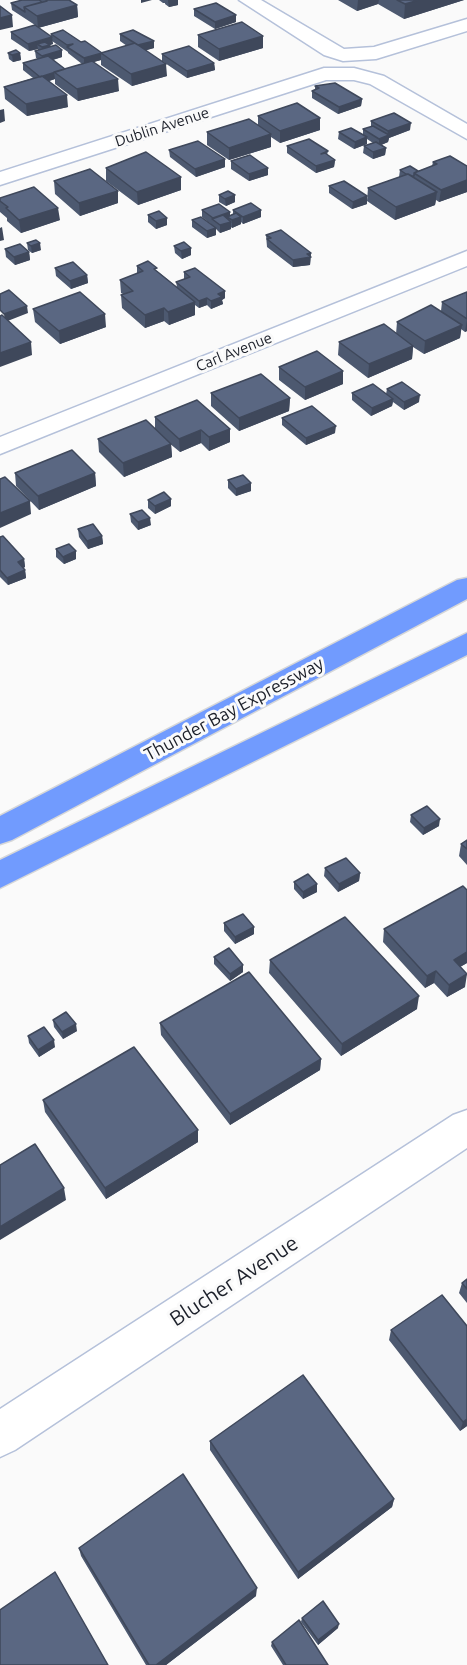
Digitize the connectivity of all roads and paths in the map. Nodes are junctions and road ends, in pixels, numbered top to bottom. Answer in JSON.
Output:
{"nodes":[{"id":1,"x":248,"y":0,"type":"edge"},
{"id":2,"x":467,"y":25,"type":"edge"},
{"id":3,"x":467,"y":133,"type":"edge"},
{"id":4,"x":0,"y":179,"type":"edge"},
{"id":5,"x":467,"y":258,"type":"edge"},
{"id":6,"x":0,"y":446,"type":"edge"},
{"id":7,"x":467,"y":587,"type":"edge"},
{"id":8,"x":467,"y":643,"type":"edge"},
{"id":9,"x":0,"y":831,"type":"edge"},
{"id":10,"x":0,"y":875,"type":"edge"},
{"id":11,"x":467,"y":1127,"type":"edge"},
{"id":12,"x":0,"y":1435,"type":"edge"}],
"edges":[{"from":1,"to":2,"type":"street"},
{"from":3,"to":4,"type":"street","name":"Dublin Avenue"},
{"from":5,"to":6,"type":"street","name":"Carl Avenue"},
{"from":7,"to":9,"type":"highway","name":"Thunder Bay Expressway"},
{"from":8,"to":10,"type":"highway"},
{"from":11,"to":12,"type":"street","name":"Blucher Avenue"}]}
